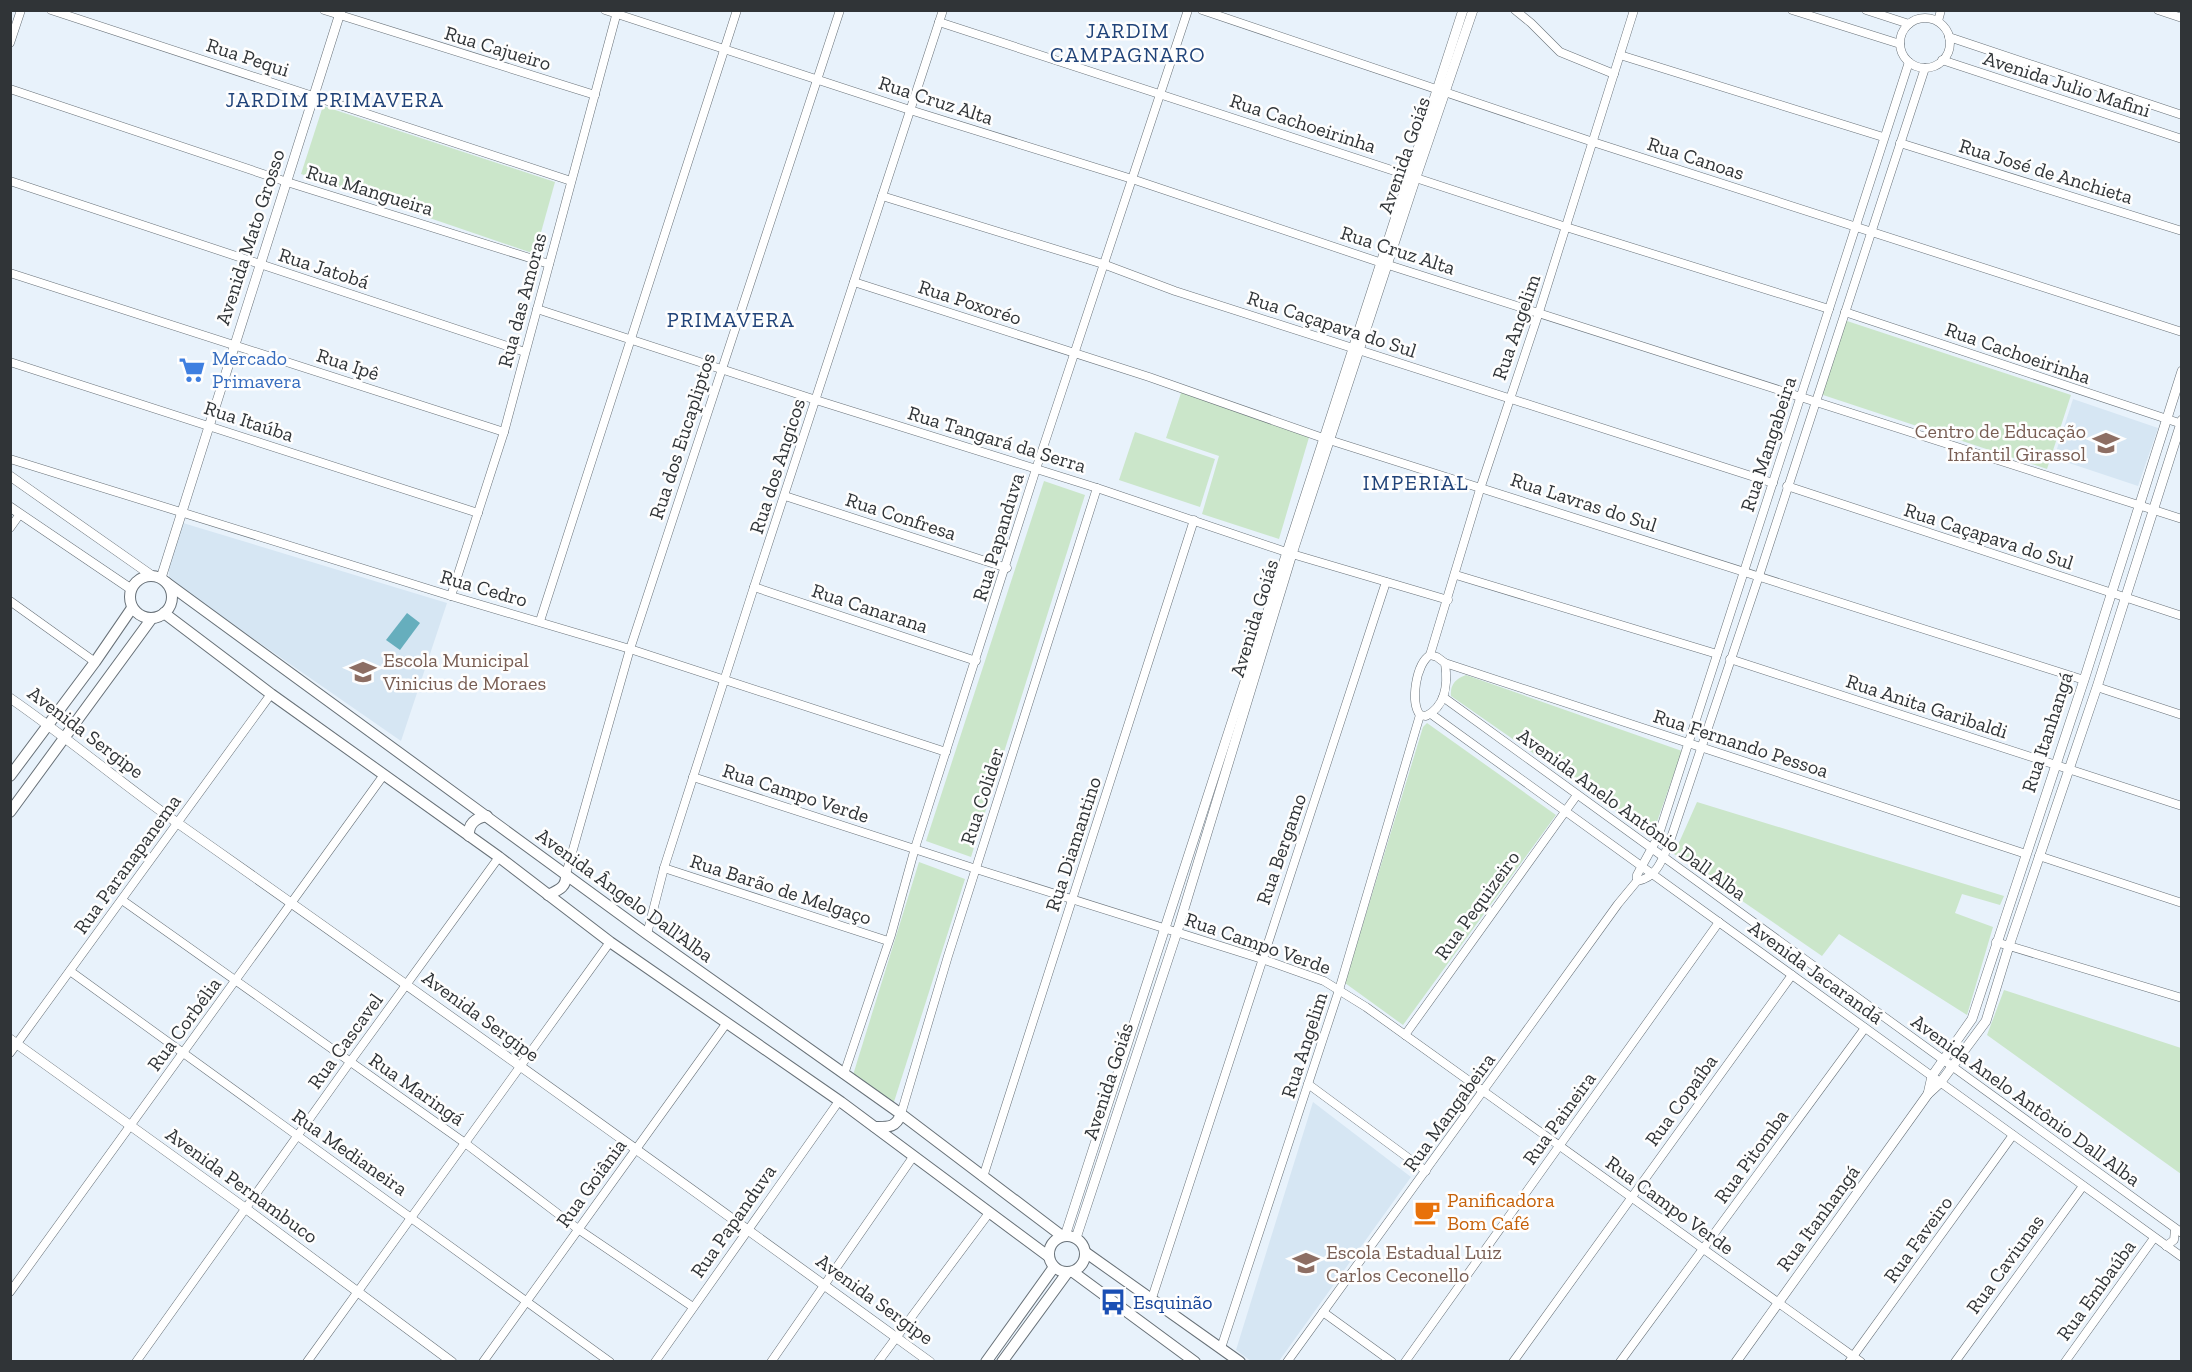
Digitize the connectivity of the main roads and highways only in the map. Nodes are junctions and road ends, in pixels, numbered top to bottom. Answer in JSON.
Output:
{"nodes":[{"id":1,"x":160,"y":579,"type":"junction"},
{"id":2,"x":132,"y":608,"type":"junction"},
{"id":3,"x":164,"y":613,"type":"junction"},
{"id":4,"x":152,"y":618,"type":"junction"},
{"id":5,"x":10,"y":776,"type":"edge"},
{"id":6,"x":10,"y":812,"type":"edge"},
{"id":7,"x":487,"y":816,"type":"junction"},
{"id":8,"x":469,"y":836,"type":"junction"},
{"id":9,"x":566,"y":874,"type":"junction"},
{"id":10,"x":548,"y":895,"type":"junction"},
{"id":11,"x":901,"y":1114,"type":"junction"},
{"id":12,"x":875,"y":1127,"type":"junction"},
{"id":13,"x":1068,"y":1237,"type":"junction"},
{"id":14,"x":1085,"y":1251,"type":"junction"},
{"id":15,"x":1048,"y":1256,"type":"junction"},
{"id":16,"x":1054,"y":1267,"type":"junction"},
{"id":17,"x":1070,"y":1272,"type":"junction"},
{"id":18,"x":1180,"y":1357,"type":"edge"},
{"id":19,"x":986,"y":1362,"type":"edge"},
{"id":20,"x":1002,"y":1362,"type":"edge"},
{"id":21,"x":1195,"y":1362,"type":"edge"},
{"id":22,"x":1240,"y":1362,"type":"edge"}],
"edges":[{"from":1,"to":2,"type":"main road"},
{"from":1,"to":3,"type":"main road"},
{"from":1,"to":7,"type":"main road","name":"Avenida Ângelo Dall'Alba"},
{"from":2,"to":4,"type":"main road"},
{"from":2,"to":5,"type":"main road"},
{"from":3,"to":4,"type":"main road"},
{"from":3,"to":8,"type":"main road"},
{"from":4,"to":6,"type":"main road"},
{"from":7,"to":8,"type":"main road"},
{"from":7,"to":9,"type":"main road","name":"Avenida Ângelo Dall'Alba"},
{"from":8,"to":10,"type":"main road"},
{"from":9,"to":10,"type":"main road"},
{"from":9,"to":11,"type":"main road","name":"Avenida Ângelo Dall'Alba"},
{"from":10,"to":12,"type":"main road"},
{"from":11,"to":12,"type":"main road"},
{"from":11,"to":13,"type":"main road","name":"Avenida Ângelo Dall'Alba"},
{"from":12,"to":15,"type":"main road"},
{"from":13,"to":14,"type":"main road"},
{"from":13,"to":15,"type":"main road"},
{"from":14,"to":17,"type":"main road"},
{"from":14,"to":22,"type":"main road"},
{"from":15,"to":16,"type":"main road"},
{"from":16,"to":17,"type":"main road"},
{"from":16,"to":19,"type":"main road"},
{"from":17,"to":18,"type":"main road"},
{"from":17,"to":20,"type":"main road"},
{"from":18,"to":21,"type":"main road"}]}
